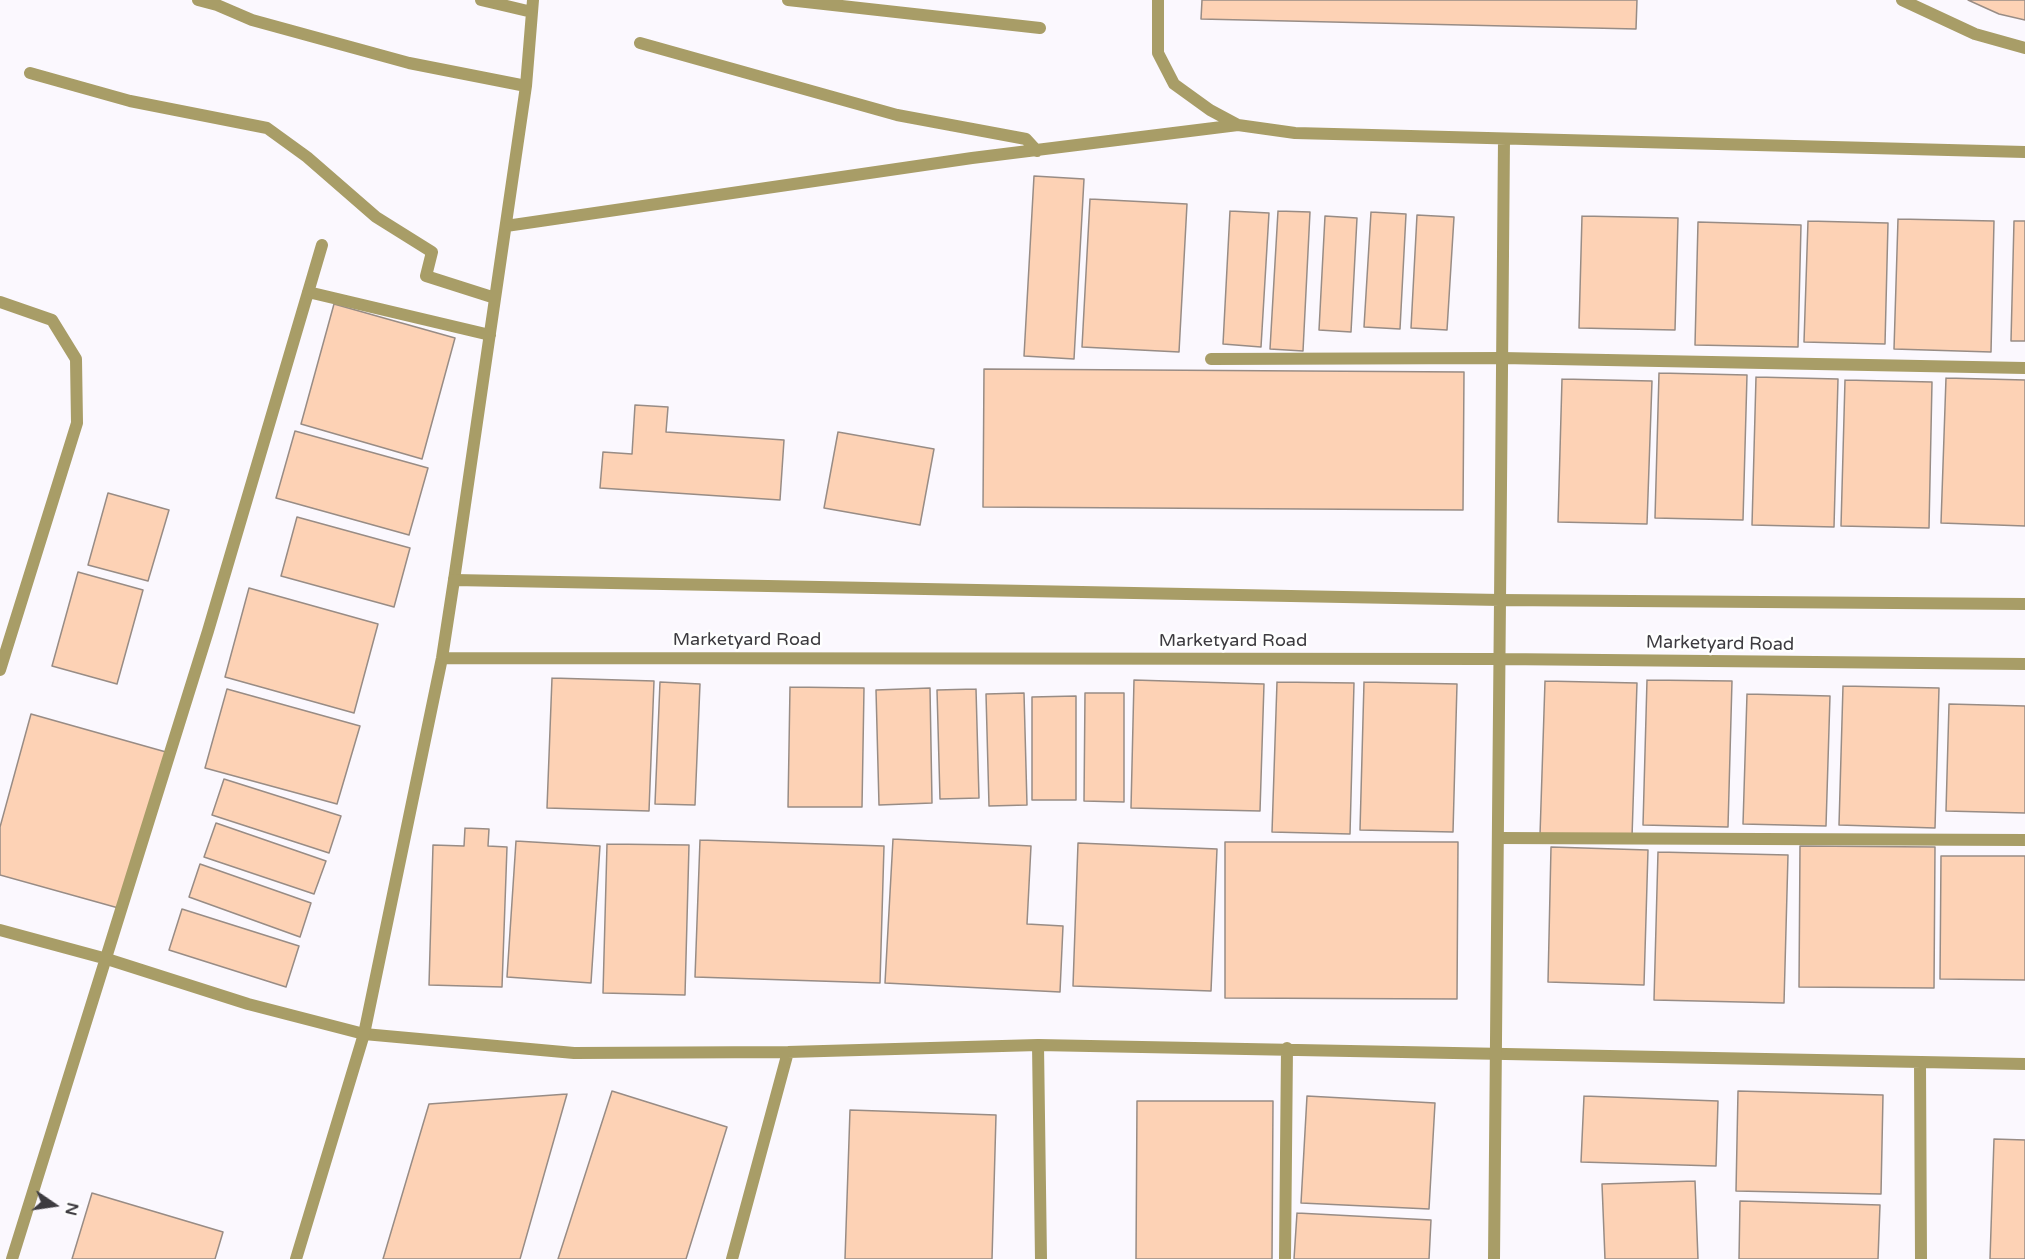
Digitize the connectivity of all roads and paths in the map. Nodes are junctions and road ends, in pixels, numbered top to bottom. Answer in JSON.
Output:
{"nodes":[{"id":1,"x":198,"y":0,"type":"edge"},
{"id":2,"x":481,"y":0,"type":"edge"},
{"id":3,"x":789,"y":0,"type":"edge"},
{"id":4,"x":1158,"y":0,"type":"edge"},
{"id":5,"x":1902,"y":0,"type":"edge"},
{"id":6,"x":532,"y":6,"type":"edge"},
{"id":7,"x":1040,"y":28,"type":"dead end"},
{"id":8,"x":640,"y":43,"type":"dead end"},
{"id":9,"x":2025,"y":48,"type":"edge"},
{"id":10,"x":30,"y":73,"type":"dead end"},
{"id":11,"x":526,"y":86,"type":"junction"},
{"id":12,"x":1238,"y":126,"type":"junction"},
{"id":13,"x":1504,"y":139,"type":"junction"},
{"id":14,"x":1037,"y":150,"type":"junction"},
{"id":15,"x":2025,"y":152,"type":"edge"},
{"id":16,"x":506,"y":226,"type":"junction"},
{"id":17,"x":322,"y":245,"type":"dead end"},
{"id":18,"x":308,"y":292,"type":"junction"},
{"id":19,"x":495,"y":298,"type":"junction"},
{"id":20,"x":0,"y":302,"type":"edge"},
{"id":21,"x":490,"y":335,"type":"junction"},
{"id":22,"x":1502,"y":358,"type":"junction"},
{"id":23,"x":1211,"y":359,"type":"dead end"},
{"id":24,"x":2025,"y":368,"type":"edge"},
{"id":25,"x":454,"y":580,"type":"junction"},
{"id":26,"x":1500,"y":600,"type":"junction"},
{"id":27,"x":2025,"y":604,"type":"edge"},
{"id":28,"x":442,"y":658,"type":"junction"},
{"id":29,"x":1499,"y":659,"type":"junction"},
{"id":30,"x":2025,"y":664,"type":"edge"},
{"id":31,"x":0,"y":670,"type":"edge"},
{"id":32,"x":1498,"y":838,"type":"junction"},
{"id":33,"x":2025,"y":840,"type":"edge"},
{"id":34,"x":0,"y":930,"type":"edge"},
{"id":35,"x":106,"y":959,"type":"junction"},
{"id":36,"x":364,"y":1034,"type":"junction"},
{"id":37,"x":1038,"y":1045,"type":"junction"},
{"id":38,"x":1287,"y":1048,"type":"junction"},
{"id":39,"x":788,"y":1052,"type":"junction"},
{"id":40,"x":1496,"y":1052,"type":"junction"},
{"id":41,"x":1920,"y":1062,"type":"junction"},
{"id":42,"x":2025,"y":1064,"type":"edge"},
{"id":43,"x":12,"y":1259,"type":"edge"},
{"id":44,"x":296,"y":1259,"type":"edge"},
{"id":45,"x":732,"y":1259,"type":"edge"},
{"id":46,"x":1041,"y":1259,"type":"edge"},
{"id":47,"x":1285,"y":1259,"type":"edge"},
{"id":48,"x":1494,"y":1259,"type":"edge"},
{"id":49,"x":1921,"y":1259,"type":"edge"}],
"edges":[{"from":1,"to":11,"type":"street"},
{"from":2,"to":6,"type":"street"},
{"from":3,"to":7,"type":"street"},
{"from":4,"to":12,"type":"street"},
{"from":5,"to":9,"type":"street"},
{"from":6,"to":11,"type":"street"},
{"from":8,"to":14,"type":"street"},
{"from":10,"to":19,"type":"street"},
{"from":11,"to":16,"type":"street"},
{"from":12,"to":13,"type":"street"},
{"from":12,"to":14,"type":"street"},
{"from":13,"to":15,"type":"street"},
{"from":13,"to":22,"type":"street"},
{"from":14,"to":16,"type":"street"},
{"from":16,"to":19,"type":"street"},
{"from":17,"to":18,"type":"street"},
{"from":18,"to":21,"type":"street"},
{"from":18,"to":35,"type":"street"},
{"from":19,"to":21,"type":"street"},
{"from":20,"to":31,"type":"street"},
{"from":21,"to":25,"type":"street"},
{"from":22,"to":23,"type":"street"},
{"from":22,"to":24,"type":"street"},
{"from":22,"to":26,"type":"street"},
{"from":25,"to":26,"type":"street"},
{"from":25,"to":28,"type":"street"},
{"from":26,"to":27,"type":"street"},
{"from":26,"to":29,"type":"street"},
{"from":28,"to":29,"type":"street","name":"Marketyard Road"},
{"from":28,"to":36,"type":"street"},
{"from":29,"to":30,"type":"street","name":"Marketyard Road"},
{"from":29,"to":32,"type":"street"},
{"from":32,"to":33,"type":"street"},
{"from":32,"to":40,"type":"street"},
{"from":34,"to":35,"type":"street"},
{"from":35,"to":36,"type":"street"},
{"from":35,"to":43,"type":"street"},
{"from":36,"to":39,"type":"street"},
{"from":36,"to":44,"type":"street"},
{"from":37,"to":38,"type":"street"},
{"from":37,"to":39,"type":"street"},
{"from":37,"to":46,"type":"street"},
{"from":38,"to":40,"type":"street"},
{"from":38,"to":47,"type":"street"},
{"from":39,"to":45,"type":"street"},
{"from":40,"to":41,"type":"street"},
{"from":40,"to":48,"type":"street"},
{"from":41,"to":42,"type":"street"},
{"from":41,"to":49,"type":"street"}]}
